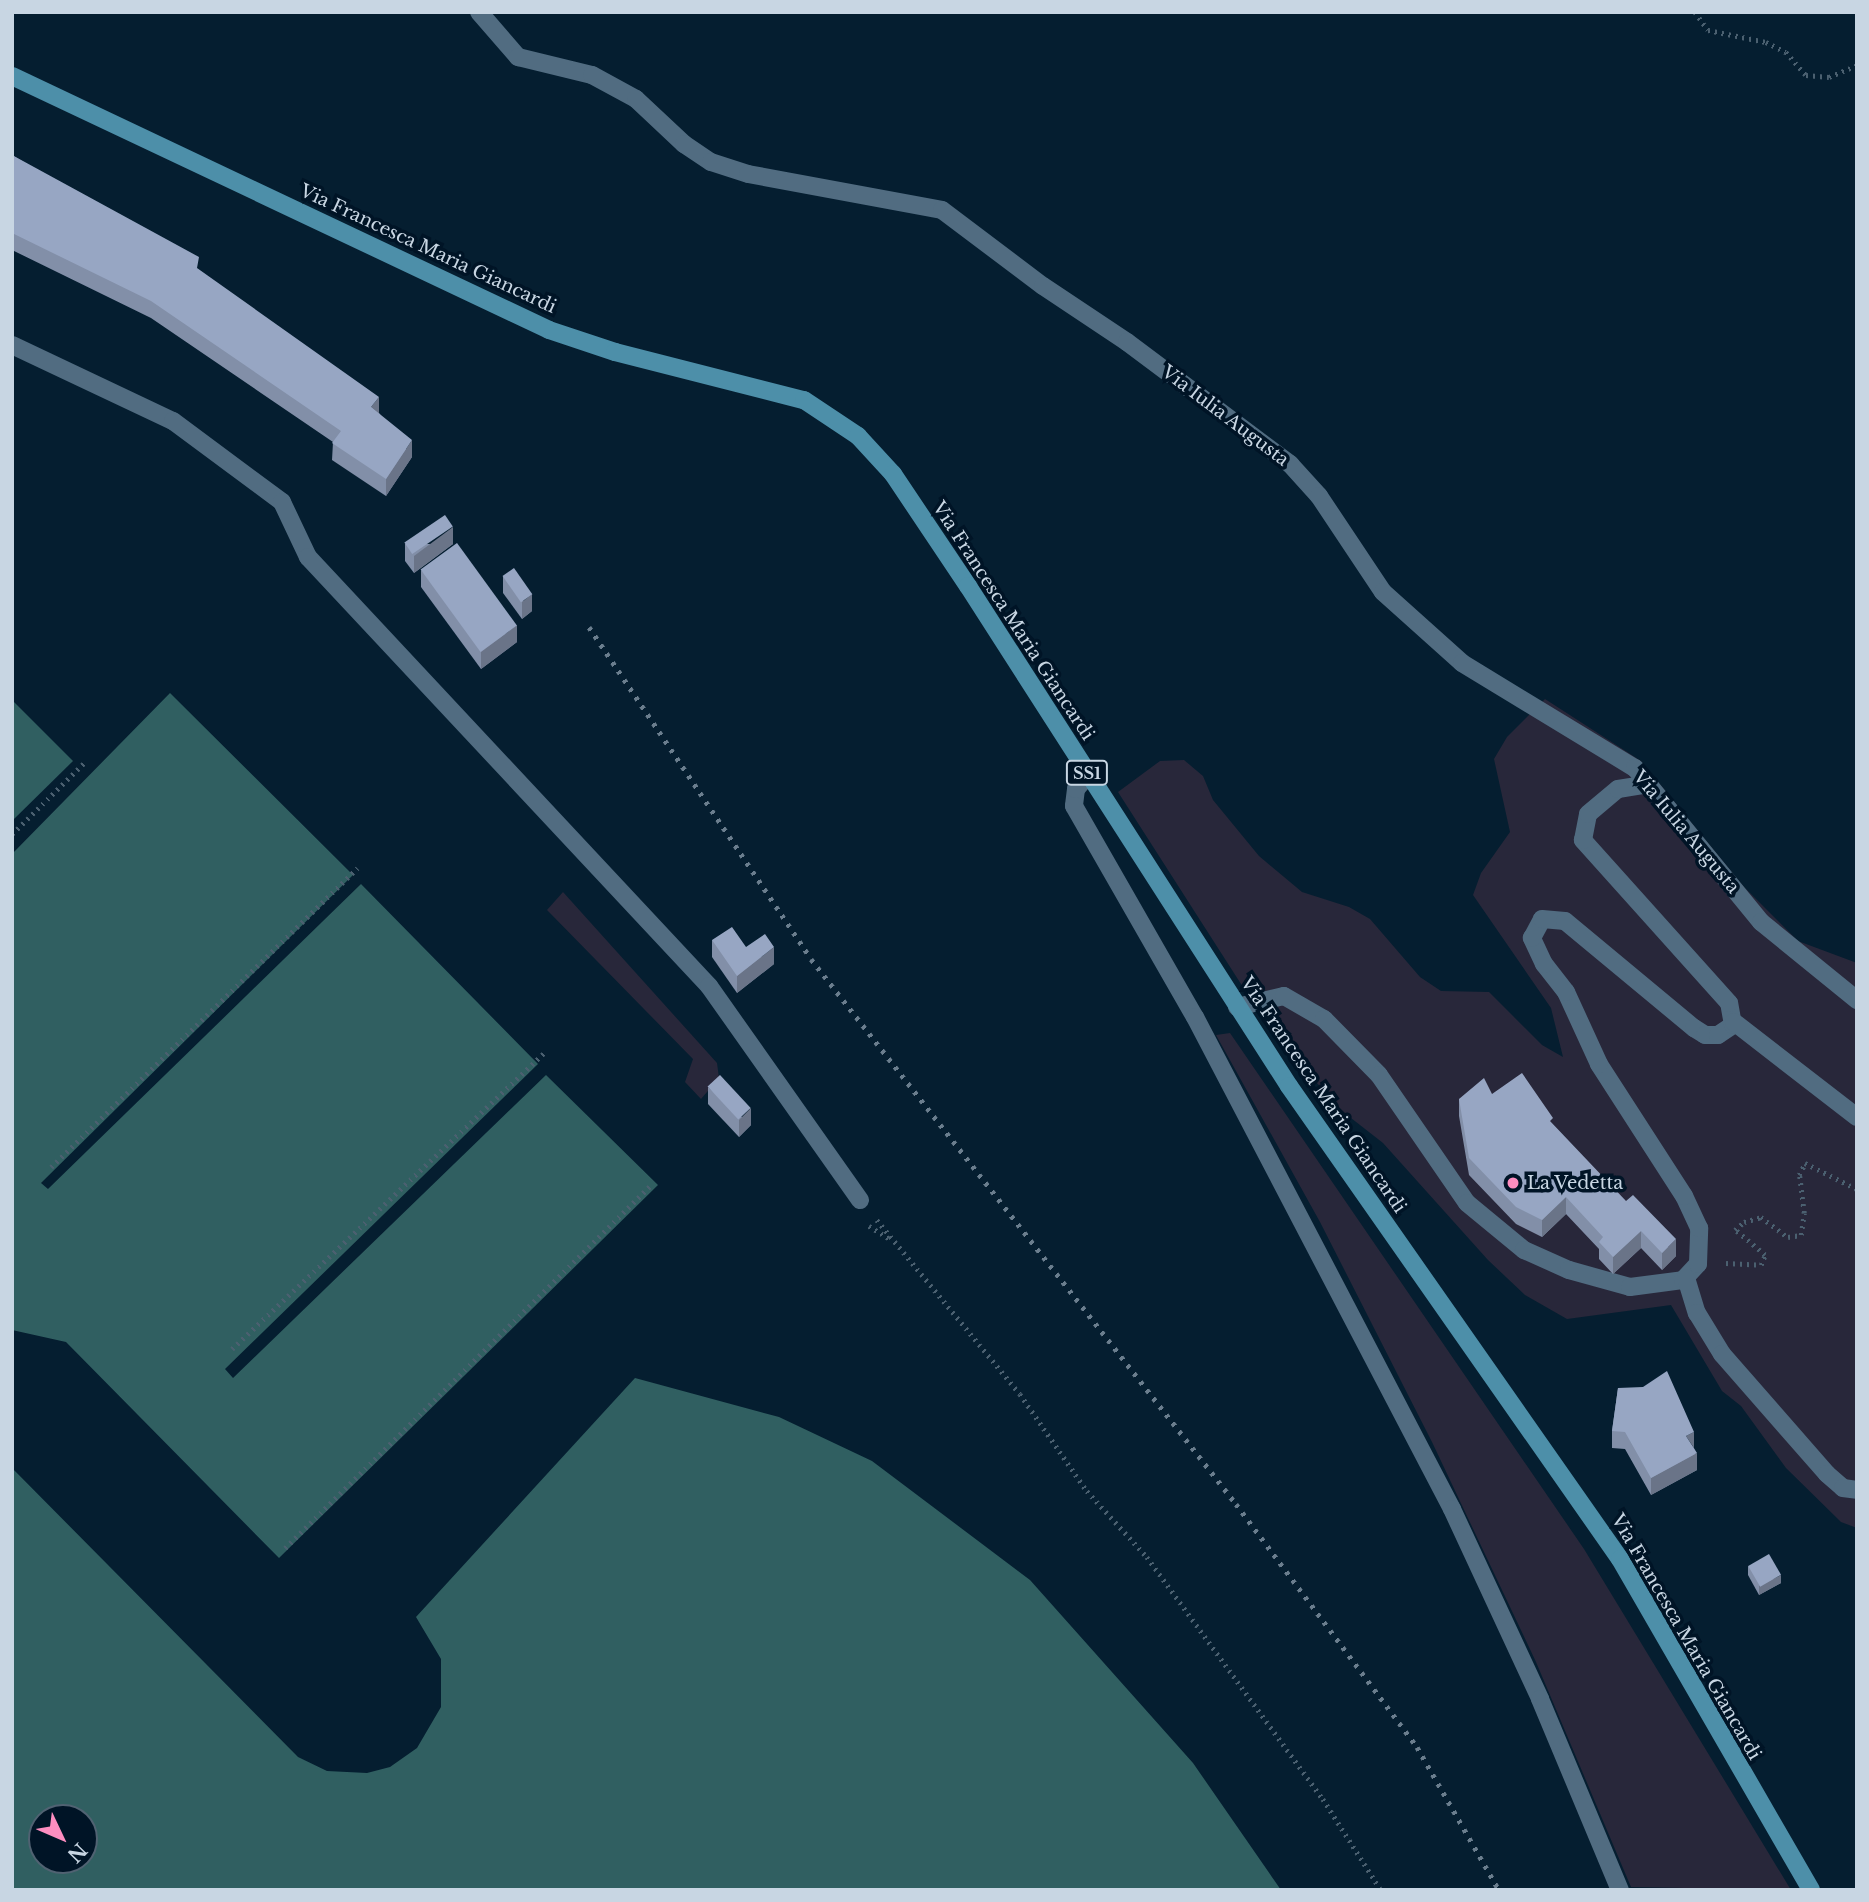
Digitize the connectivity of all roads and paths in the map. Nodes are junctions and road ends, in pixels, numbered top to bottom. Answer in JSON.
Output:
{"nodes":[{"id":1,"x":479,"y":12,"type":"edge"},
{"id":2,"x":1695,"y":12,"type":"edge"},
{"id":3,"x":1857,"y":65,"type":"edge"},
{"id":4,"x":12,"y":76,"type":"edge"},
{"id":5,"x":12,"y":345,"type":"edge"},
{"id":6,"x":84,"y":763,"type":"dead end"},
{"id":7,"x":1082,"y":782,"type":"junction"},
{"id":8,"x":1650,"y":783,"type":"junction"},
{"id":9,"x":12,"y":834,"type":"edge"},
{"id":10,"x":357,"y":868,"type":"dead end"},
{"id":11,"x":1857,"y":1000,"type":"edge"},
{"id":12,"x":1237,"y":1007,"type":"junction"},
{"id":13,"x":1734,"y":1022,"type":"junction"},
{"id":14,"x":545,"y":1052,"type":"dead end"},
{"id":15,"x":1857,"y":1117,"type":"edge"},
{"id":16,"x":51,"y":1167,"type":"dead end"},
{"id":17,"x":652,"y":1184,"type":"dead end"},
{"id":18,"x":1857,"y":1189,"type":"edge"},
{"id":19,"x":860,"y":1200,"type":"joint"},
{"id":20,"x":1686,"y":1278,"type":"junction"},
{"id":21,"x":1692,"y":1298,"type":"junction"},
{"id":22,"x":232,"y":1349,"type":"dead end"},
{"id":23,"x":1857,"y":1490,"type":"edge"},
{"id":24,"x":285,"y":1548,"type":"dead end"},
{"id":25,"x":1381,"y":1890,"type":"edge"},
{"id":26,"x":1620,"y":1890,"type":"edge"},
{"id":27,"x":1811,"y":1890,"type":"edge"}],
"edges":[{"from":1,"to":8,"type":"street","name":"Via Iulia Augusta"},
{"from":2,"to":3,"type":"path"},
{"from":4,"to":7,"type":"main road","name":"Via Francesca Maria Giancardi","number":"SS1"},
{"from":5,"to":19,"type":"street"},
{"from":6,"to":9,"type":"path"},
{"from":7,"to":12,"type":"main road","name":"Via Francesca Maria Giancardi","number":"SS1"},
{"from":7,"to":26,"type":"street"},
{"from":8,"to":11,"type":"street","name":"Via Iulia Augusta"},
{"from":8,"to":13,"type":"street"},
{"from":10,"to":16,"type":"path"},
{"from":12,"to":20,"type":"street"},
{"from":12,"to":27,"type":"main road","name":"Via Francesca Maria Giancardi","number":"SS1"},
{"from":13,"to":15,"type":"street"},
{"from":13,"to":20,"type":"street"},
{"from":14,"to":22,"type":"path"},
{"from":17,"to":24,"type":"path"},
{"from":18,"to":21,"type":"path"},
{"from":19,"to":25,"type":"path"},
{"from":20,"to":21,"type":"street"},
{"from":21,"to":23,"type":"street"}]}
